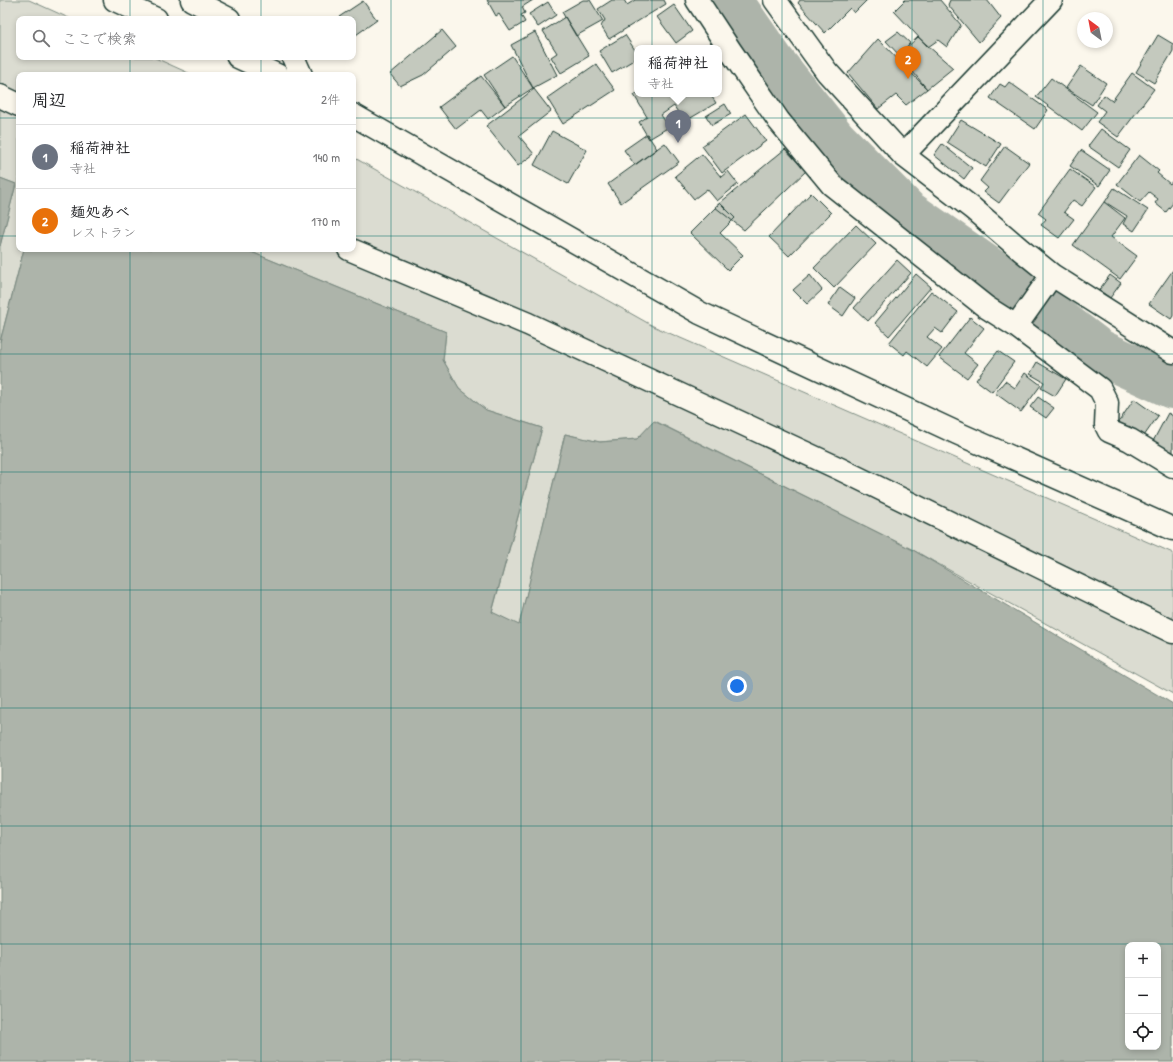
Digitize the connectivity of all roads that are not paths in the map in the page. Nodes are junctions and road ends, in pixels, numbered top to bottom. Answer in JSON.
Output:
{"nodes":[{"id":1,"x":115,"y":0,"type":"edge"},
{"id":2,"x":192,"y":0,"type":"edge"},
{"id":3,"x":697,"y":0,"type":"edge"},
{"id":4,"x":776,"y":0,"type":"edge"},
{"id":5,"x":1051,"y":0,"type":"edge"},
{"id":6,"x":150,"y":16,"type":"edge"},
{"id":7,"x":223,"y":16,"type":"edge"},
{"id":8,"x":244,"y":60,"type":"edge"},
{"id":9,"x":294,"y":60,"type":"edge"},
{"id":10,"x":270,"y":72,"type":"edge"},
{"id":11,"x":300,"y":72,"type":"edge"},
{"id":12,"x":0,"y":96,"type":"edge"},
{"id":13,"x":16,"y":104,"type":"edge"},
{"id":14,"x":356,"y":117,"type":"edge"},
{"id":15,"x":903,"y":155,"type":"junction"},
{"id":16,"x":356,"y":252,"type":"edge"},
{"id":17,"x":1052,"y":275,"type":"junction"},
{"id":18,"x":1016,"y":326,"type":"junction"},
{"id":19,"x":1173,"y":352,"type":"edge"},
{"id":20,"x":1173,"y":466,"type":"edge"},
{"id":21,"x":1173,"y":529,"type":"edge"},
{"id":22,"x":1173,"y":632,"type":"edge"}],
"edges":[{"from":1,"to":6,"type":"street"},
{"from":2,"to":7,"type":"street"},
{"from":3,"to":18,"type":"street"},
{"from":4,"to":15,"type":"street"},
{"from":5,"to":15,"type":"street"},
{"from":8,"to":10,"type":"street"},
{"from":9,"to":11,"type":"street"},
{"from":12,"to":13,"type":"street"},
{"from":14,"to":21,"type":"street"},
{"from":15,"to":17,"type":"street"},
{"from":16,"to":22,"type":"street"},
{"from":17,"to":18,"type":"street"},
{"from":17,"to":19,"type":"street"},
{"from":18,"to":20,"type":"street"}]}
